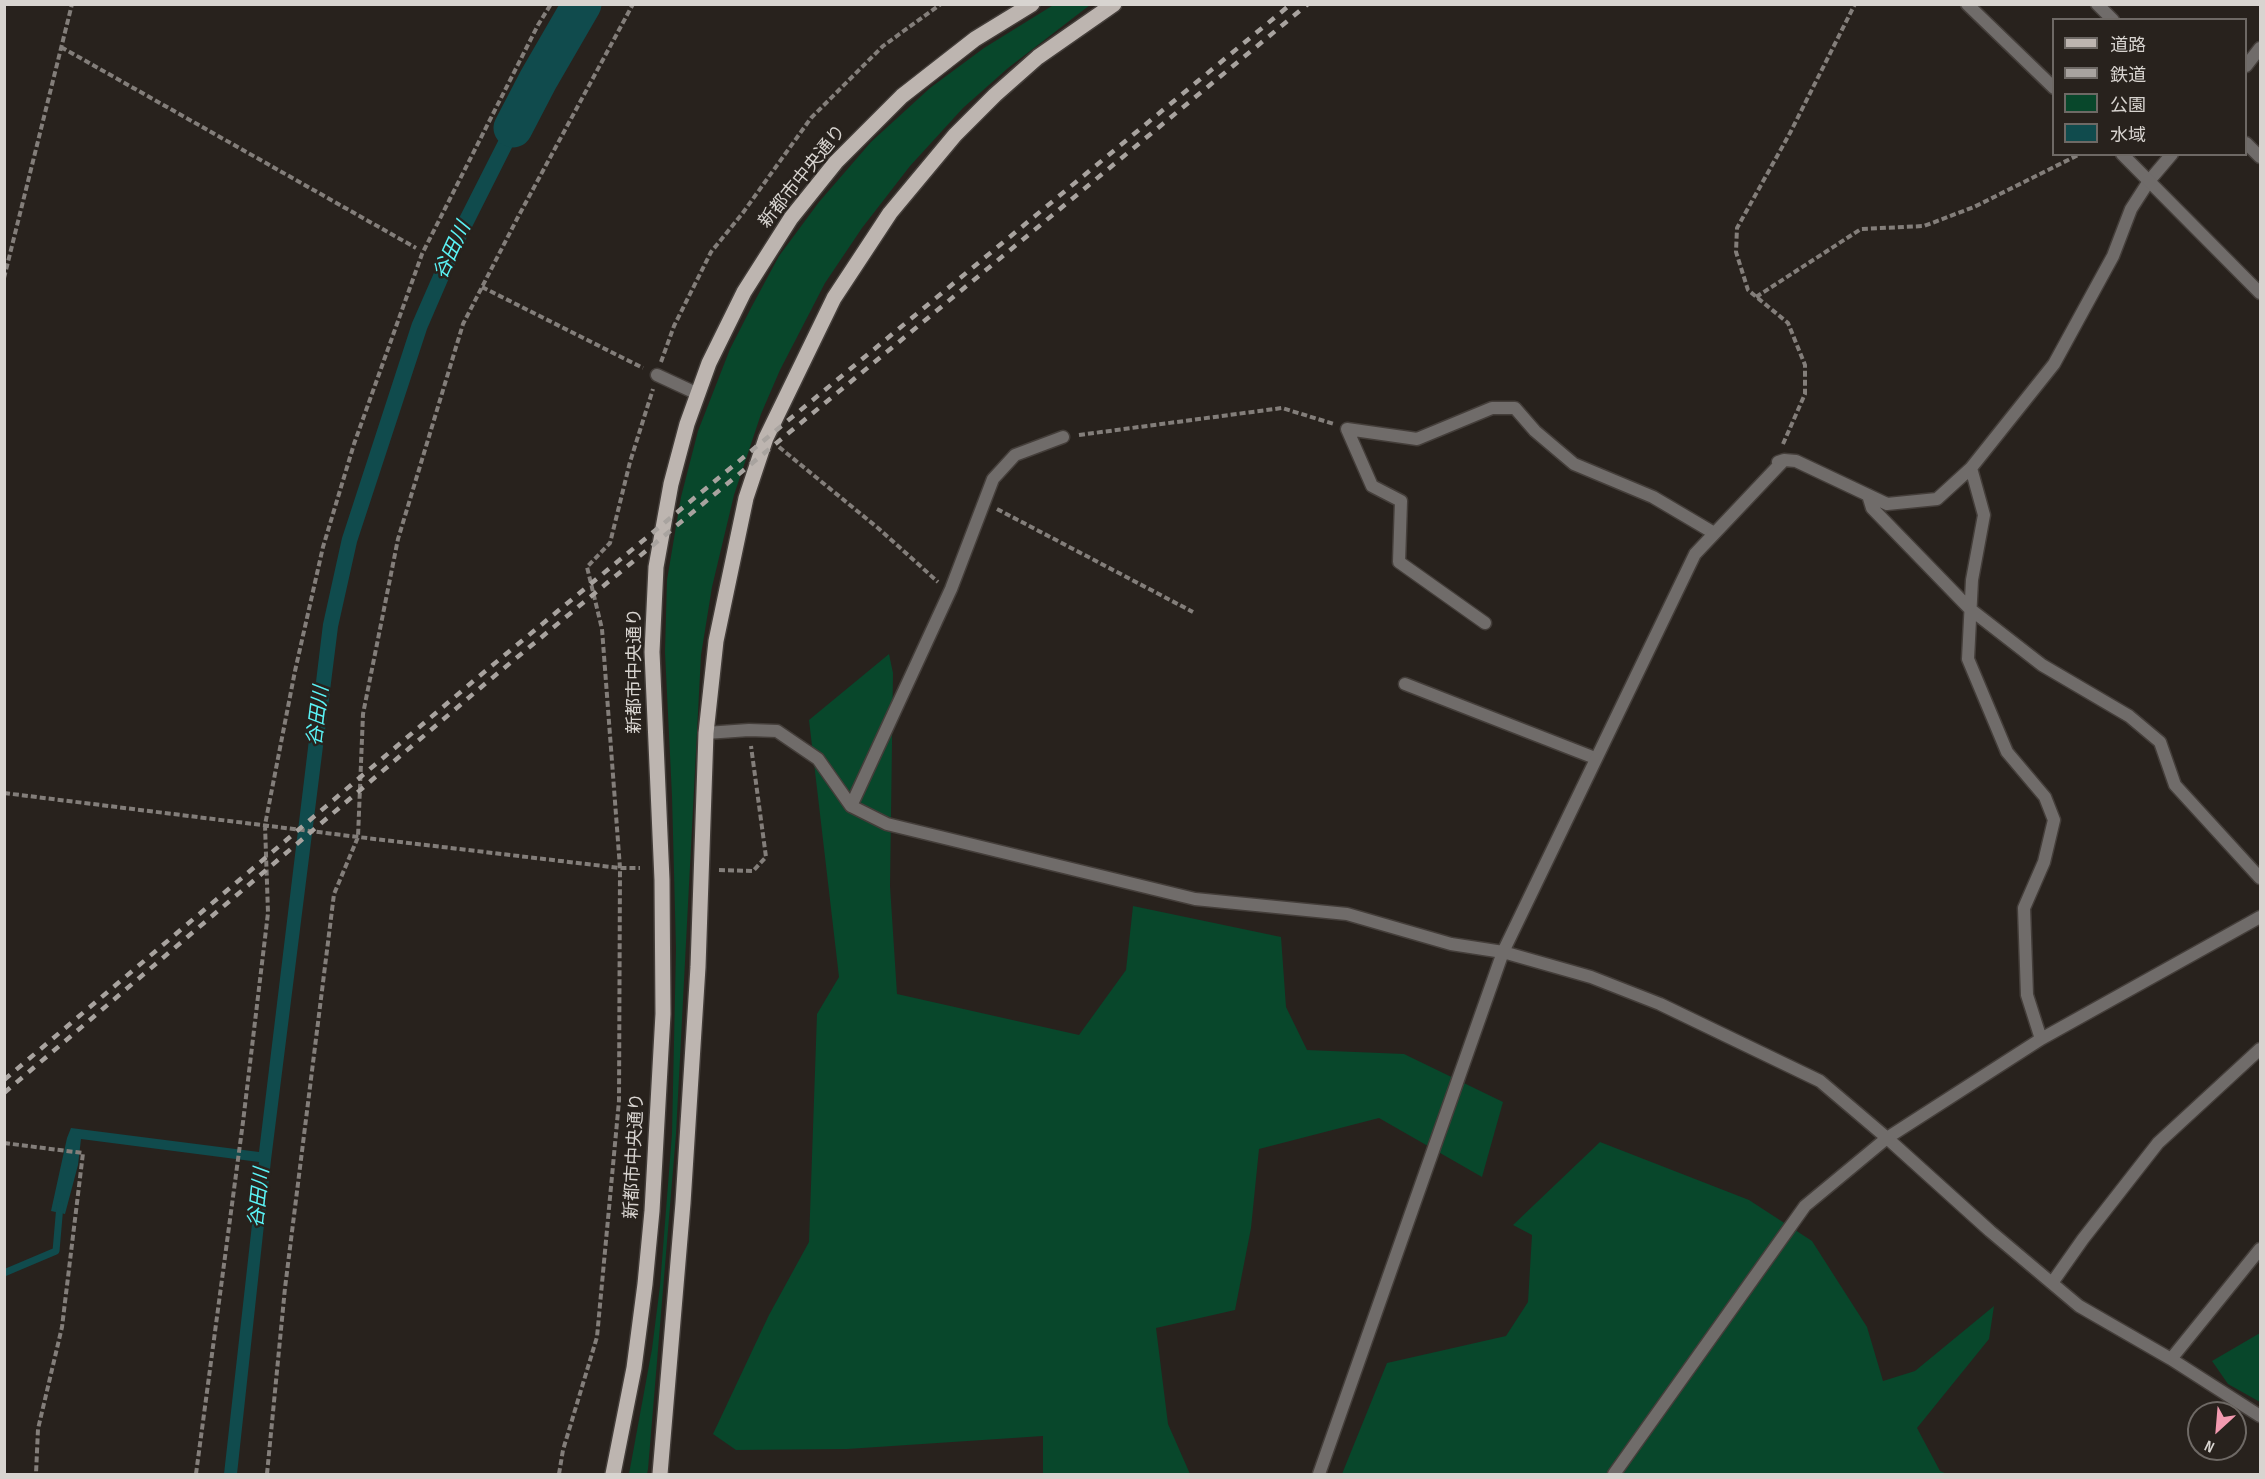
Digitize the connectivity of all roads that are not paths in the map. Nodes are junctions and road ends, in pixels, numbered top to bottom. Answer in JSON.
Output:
{"nodes":[{"id":1,"x":1032,"y":4,"type":"edge"},
{"id":2,"x":1114,"y":4,"type":"edge"},
{"id":3,"x":1967,"y":4,"type":"edge"},
{"id":4,"x":2102,"y":6,"type":"edge"},
{"id":5,"x":2111,"y":18,"type":"edge"},
{"id":6,"x":2260,"y":48,"type":"edge"},
{"id":7,"x":2247,"y":65,"type":"edge"},
{"id":8,"x":2052,"y":86,"type":"edge"},
{"id":9,"x":2247,"y":144,"type":"edge"},
{"id":10,"x":2124,"y":156,"type":"edge"},
{"id":11,"x":2170,"y":156,"type":"edge"},
{"id":12,"x":2260,"y":157,"type":"edge"},
{"id":13,"x":2149,"y":181,"type":"junction"},
{"id":14,"x":2260,"y":293,"type":"edge"},
{"id":15,"x":657,"y":375,"type":"road end"},
{"id":16,"x":698,"y":394,"type":"junction"},
{"id":17,"x":1063,"y":437,"type":"road end"},
{"id":18,"x":1971,"y":468,"type":"junction"},
{"id":19,"x":1868,"y":495,"type":"junction"},
{"id":20,"x":1714,"y":533,"type":"junction"},
{"id":21,"x":1970,"y":609,"type":"junction"},
{"id":22,"x":1485,"y":623,"type":"dead end"},
{"id":23,"x":1405,"y":684,"type":"dead end"},
{"id":24,"x":706,"y":734,"type":"junction"},
{"id":25,"x":1595,"y":758,"type":"junction"},
{"id":26,"x":851,"y":806,"type":"junction"},
{"id":27,"x":2260,"y":878,"type":"edge"},
{"id":28,"x":2260,"y":917,"type":"edge"},
{"id":29,"x":1503,"y":951,"type":"junction"},
{"id":30,"x":2041,"y":1039,"type":"junction"},
{"id":31,"x":2260,"y":1051,"type":"edge"},
{"id":32,"x":1887,"y":1138,"type":"junction"},
{"id":33,"x":2260,"y":1249,"type":"edge"},
{"id":34,"x":2052,"y":1284,"type":"junction"},
{"id":35,"x":2171,"y":1359,"type":"junction"},
{"id":36,"x":2260,"y":1416,"type":"edge"},
{"id":37,"x":613,"y":1474,"type":"edge"},
{"id":38,"x":660,"y":1474,"type":"edge"},
{"id":39,"x":1319,"y":1474,"type":"edge"},
{"id":40,"x":1614,"y":1474,"type":"edge"}],
"edges":[{"from":1,"to":16,"type":"main road","name":"新都市中央通り"},
{"from":2,"to":24,"type":"main road"},
{"from":3,"to":8,"type":"street"},
{"from":4,"to":5,"type":"street"},
{"from":6,"to":7,"type":"street"},
{"from":9,"to":12,"type":"street"},
{"from":10,"to":13,"type":"street"},
{"from":11,"to":13,"type":"street"},
{"from":13,"to":14,"type":"street"},
{"from":13,"to":18,"type":"street"},
{"from":15,"to":16,"type":"street"},
{"from":16,"to":37,"type":"main road","name":"新都市中央通り"},
{"from":17,"to":26,"type":"street"},
{"from":18,"to":19,"type":"street"},
{"from":18,"to":21,"type":"street"},
{"from":19,"to":20,"type":"street"},
{"from":19,"to":21,"type":"street"},
{"from":20,"to":22,"type":"street"},
{"from":20,"to":25,"type":"street"},
{"from":21,"to":27,"type":"street"},
{"from":21,"to":30,"type":"street"},
{"from":23,"to":25,"type":"street"},
{"from":24,"to":26,"type":"street"},
{"from":24,"to":38,"type":"main road"},
{"from":25,"to":29,"type":"street"},
{"from":26,"to":29,"type":"street"},
{"from":28,"to":30,"type":"street"},
{"from":29,"to":32,"type":"street"},
{"from":29,"to":39,"type":"street"},
{"from":30,"to":32,"type":"street"},
{"from":31,"to":34,"type":"street"},
{"from":32,"to":34,"type":"street"},
{"from":32,"to":40,"type":"street"},
{"from":33,"to":35,"type":"street"},
{"from":34,"to":35,"type":"street"},
{"from":35,"to":36,"type":"street"}]}
